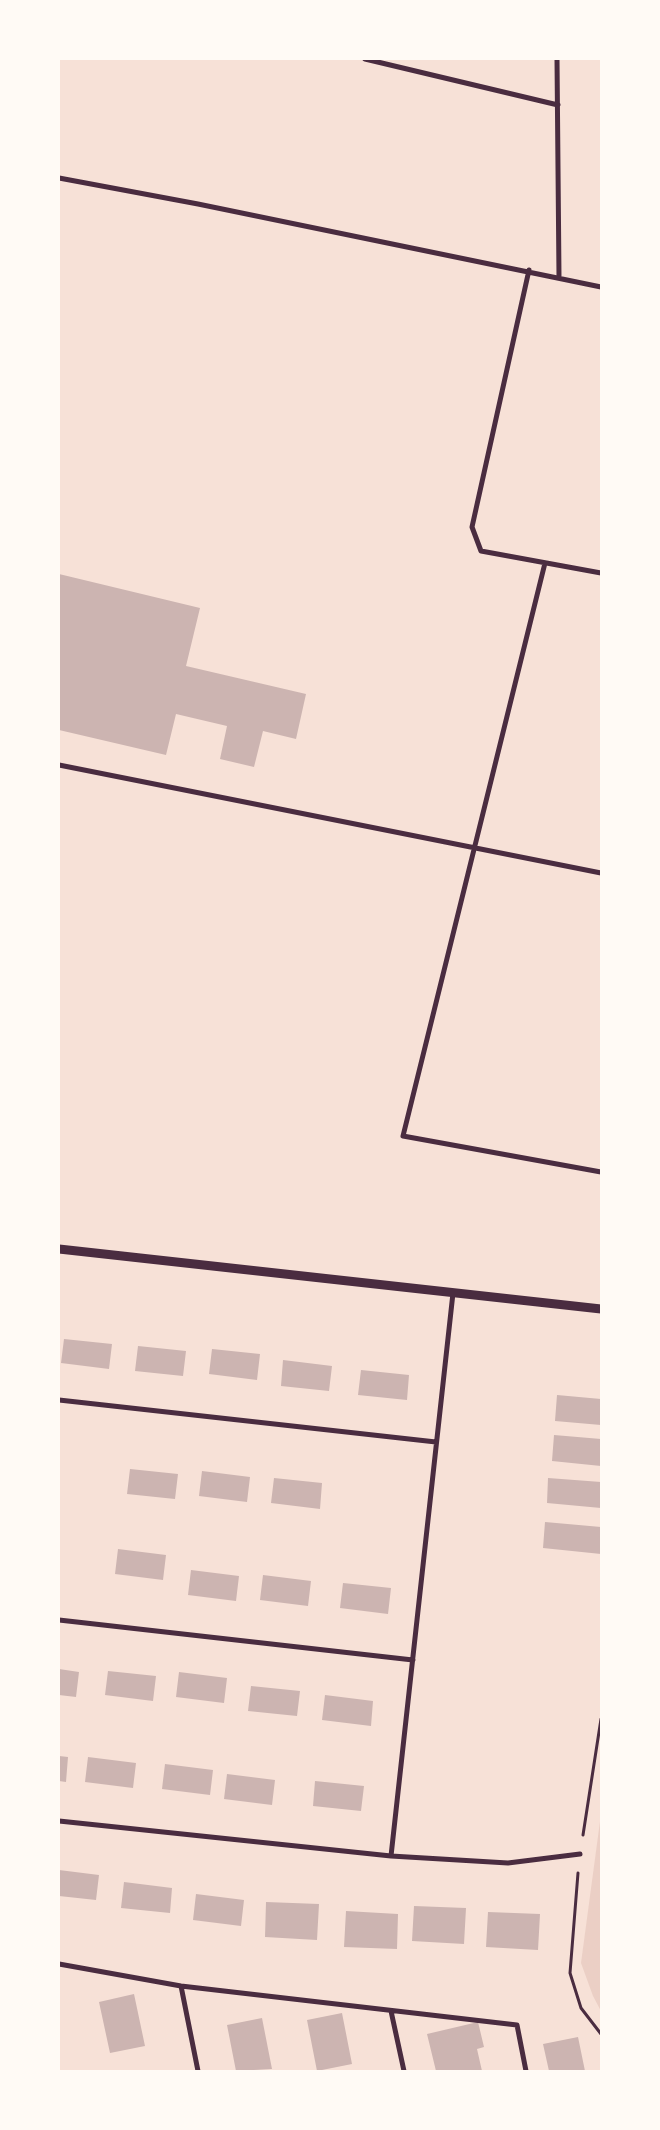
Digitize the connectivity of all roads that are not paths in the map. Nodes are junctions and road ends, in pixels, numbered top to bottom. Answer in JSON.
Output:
{"nodes":[{"id":1,"x":365,"y":59,"type":"edge"},
{"id":2,"x":557,"y":59,"type":"edge"},
{"id":3,"x":558,"y":105,"type":"junction"},
{"id":4,"x":59,"y":178,"type":"edge"},
{"id":5,"x":529,"y":270,"type":"junction"},
{"id":6,"x":559,"y":277,"type":"junction"},
{"id":7,"x":601,"y":286,"type":"edge"},
{"id":8,"x":546,"y":563,"type":"junction"},
{"id":9,"x":601,"y":573,"type":"edge"},
{"id":10,"x":59,"y":765,"type":"edge"},
{"id":11,"x":474,"y":848,"type":"junction"},
{"id":12,"x":601,"y":873,"type":"edge"},
{"id":13,"x":601,"y":1172,"type":"edge"},
{"id":14,"x":59,"y":1249,"type":"edge"},
{"id":15,"x":453,"y":1293,"type":"junction"},
{"id":16,"x":601,"y":1309,"type":"edge"},
{"id":17,"x":59,"y":1400,"type":"edge"},
{"id":18,"x":436,"y":1442,"type":"junction"},
{"id":19,"x":59,"y":1620,"type":"edge"},
{"id":20,"x":413,"y":1660,"type":"junction"},
{"id":21,"x":59,"y":1821,"type":"edge"},
{"id":22,"x":580,"y":1854,"type":"road end"},
{"id":23,"x":391,"y":1856,"type":"junction"},
{"id":24,"x":59,"y":1964,"type":"edge"},
{"id":25,"x":181,"y":1986,"type":"junction"},
{"id":26,"x":392,"y":2011,"type":"junction"},
{"id":27,"x":198,"y":2071,"type":"edge"},
{"id":28,"x":404,"y":2071,"type":"edge"},
{"id":29,"x":526,"y":2071,"type":"edge"}],
"edges":[{"from":1,"to":3,"type":"street"},
{"from":2,"to":3,"type":"street"},
{"from":3,"to":6,"type":"street"},
{"from":4,"to":5,"type":"street"},
{"from":5,"to":6,"type":"street"},
{"from":5,"to":8,"type":"street"},
{"from":6,"to":7,"type":"street"},
{"from":8,"to":9,"type":"street"},
{"from":8,"to":11,"type":"street"},
{"from":10,"to":11,"type":"street"},
{"from":11,"to":12,"type":"street"},
{"from":11,"to":13,"type":"street"},
{"from":14,"to":15,"type":"street"},
{"from":15,"to":16,"type":"street"},
{"from":15,"to":18,"type":"street"},
{"from":17,"to":18,"type":"street"},
{"from":18,"to":20,"type":"street"},
{"from":19,"to":20,"type":"street"},
{"from":20,"to":23,"type":"street"},
{"from":21,"to":23,"type":"street"},
{"from":22,"to":23,"type":"street"},
{"from":24,"to":25,"type":"street"},
{"from":25,"to":26,"type":"street"},
{"from":25,"to":27,"type":"street"},
{"from":26,"to":28,"type":"street"},
{"from":26,"to":29,"type":"street"}]}
